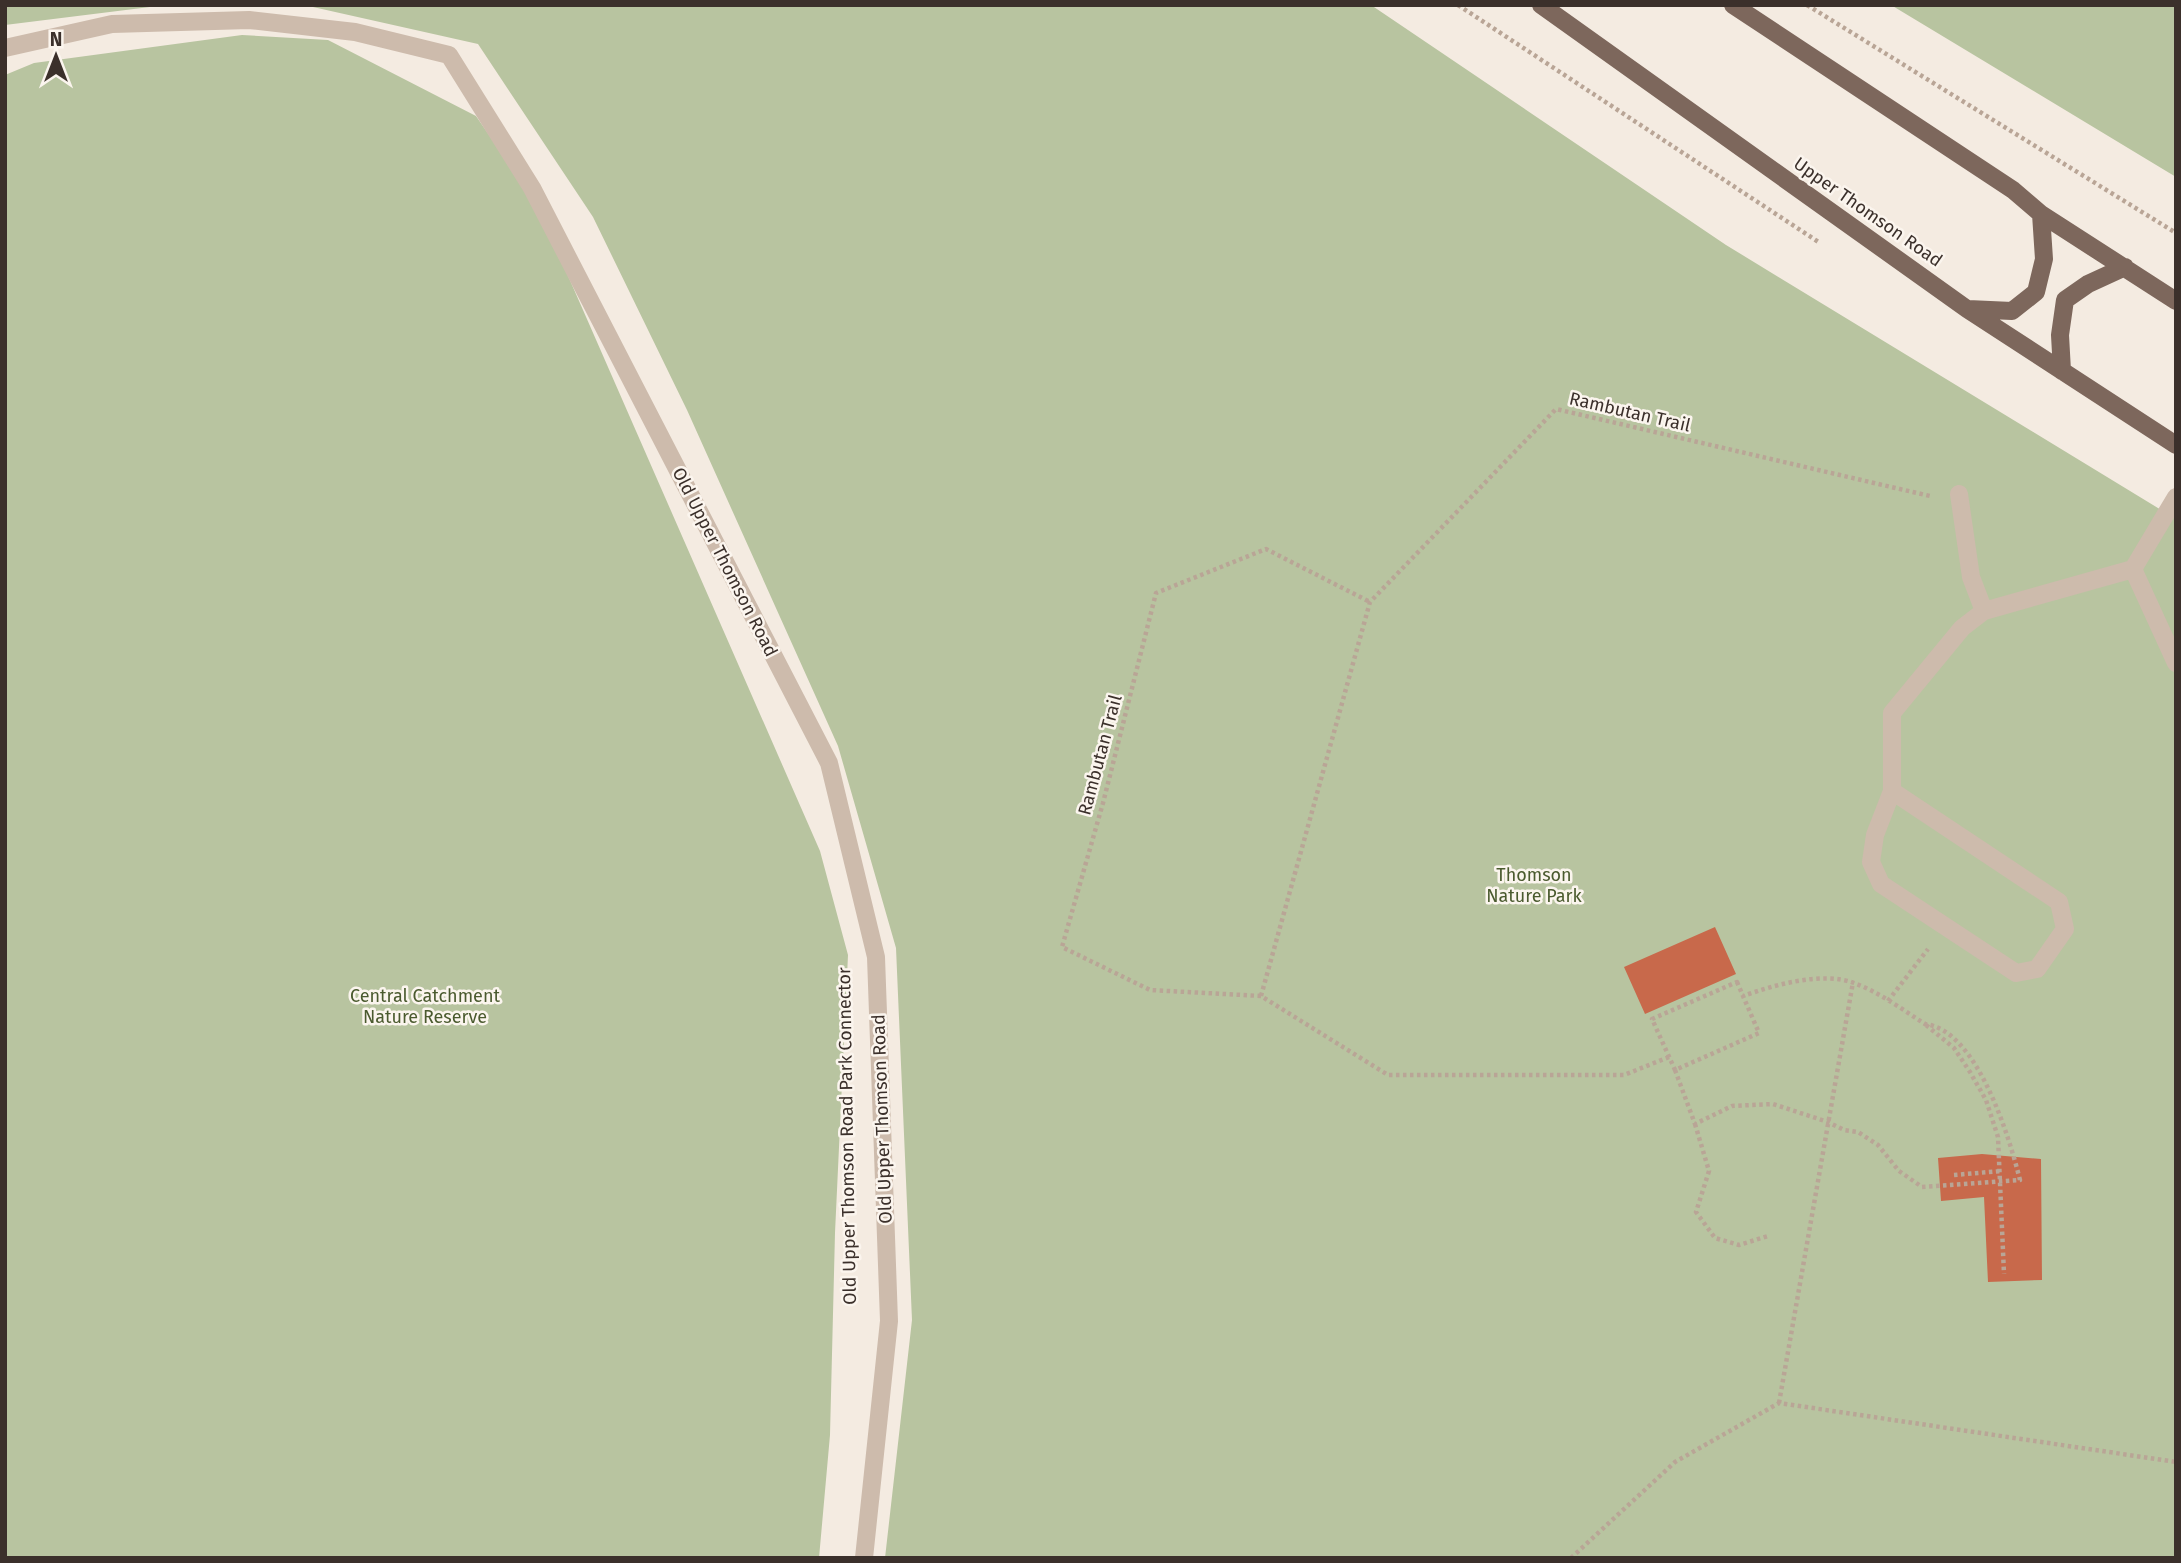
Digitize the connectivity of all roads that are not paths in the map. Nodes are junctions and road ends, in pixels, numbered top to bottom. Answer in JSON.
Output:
{"nodes":[{"id":1,"x":1541,"y":5,"type":"edge"},
{"id":2,"x":1733,"y":5,"type":"edge"},
{"id":3,"x":5,"y":48,"type":"edge"},
{"id":4,"x":2041,"y":214,"type":"junction"},
{"id":5,"x":2125,"y":267,"type":"junction"},
{"id":6,"x":2176,"y":301,"type":"edge"},
{"id":7,"x":1967,"y":309,"type":"junction"},
{"id":8,"x":2062,"y":371,"type":"junction"},
{"id":9,"x":2176,"y":445,"type":"edge"},
{"id":10,"x":1959,"y":494,"type":"road end"},
{"id":11,"x":2176,"y":497,"type":"edge"},
{"id":12,"x":2133,"y":569,"type":"junction"},
{"id":13,"x":1984,"y":611,"type":"junction"},
{"id":14,"x":2176,"y":663,"type":"edge"},
{"id":15,"x":1892,"y":791,"type":"junction"},
{"id":16,"x":864,"y":1558,"type":"edge"}],
"edges":[{"from":1,"to":7,"type":"main road","name":"Upper Thomson Road"},
{"from":2,"to":4,"type":"main road"},
{"from":3,"to":16,"type":"street","name":"Old Upper Thomson Road"},
{"from":4,"to":5,"type":"main road"},
{"from":4,"to":7,"type":"main road"},
{"from":5,"to":6,"type":"main road"},
{"from":5,"to":8,"type":"main road"},
{"from":7,"to":8,"type":"main road","name":"Upper Thomson Road"},
{"from":8,"to":9,"type":"main road","name":"Upper Thomson Road"},
{"from":10,"to":13,"type":"street"},
{"from":11,"to":12,"type":"street"},
{"from":12,"to":13,"type":"street"},
{"from":12,"to":14,"type":"street"},
{"from":13,"to":15,"type":"street"},
{"from":15,"to":15,"type":"street"}]}
